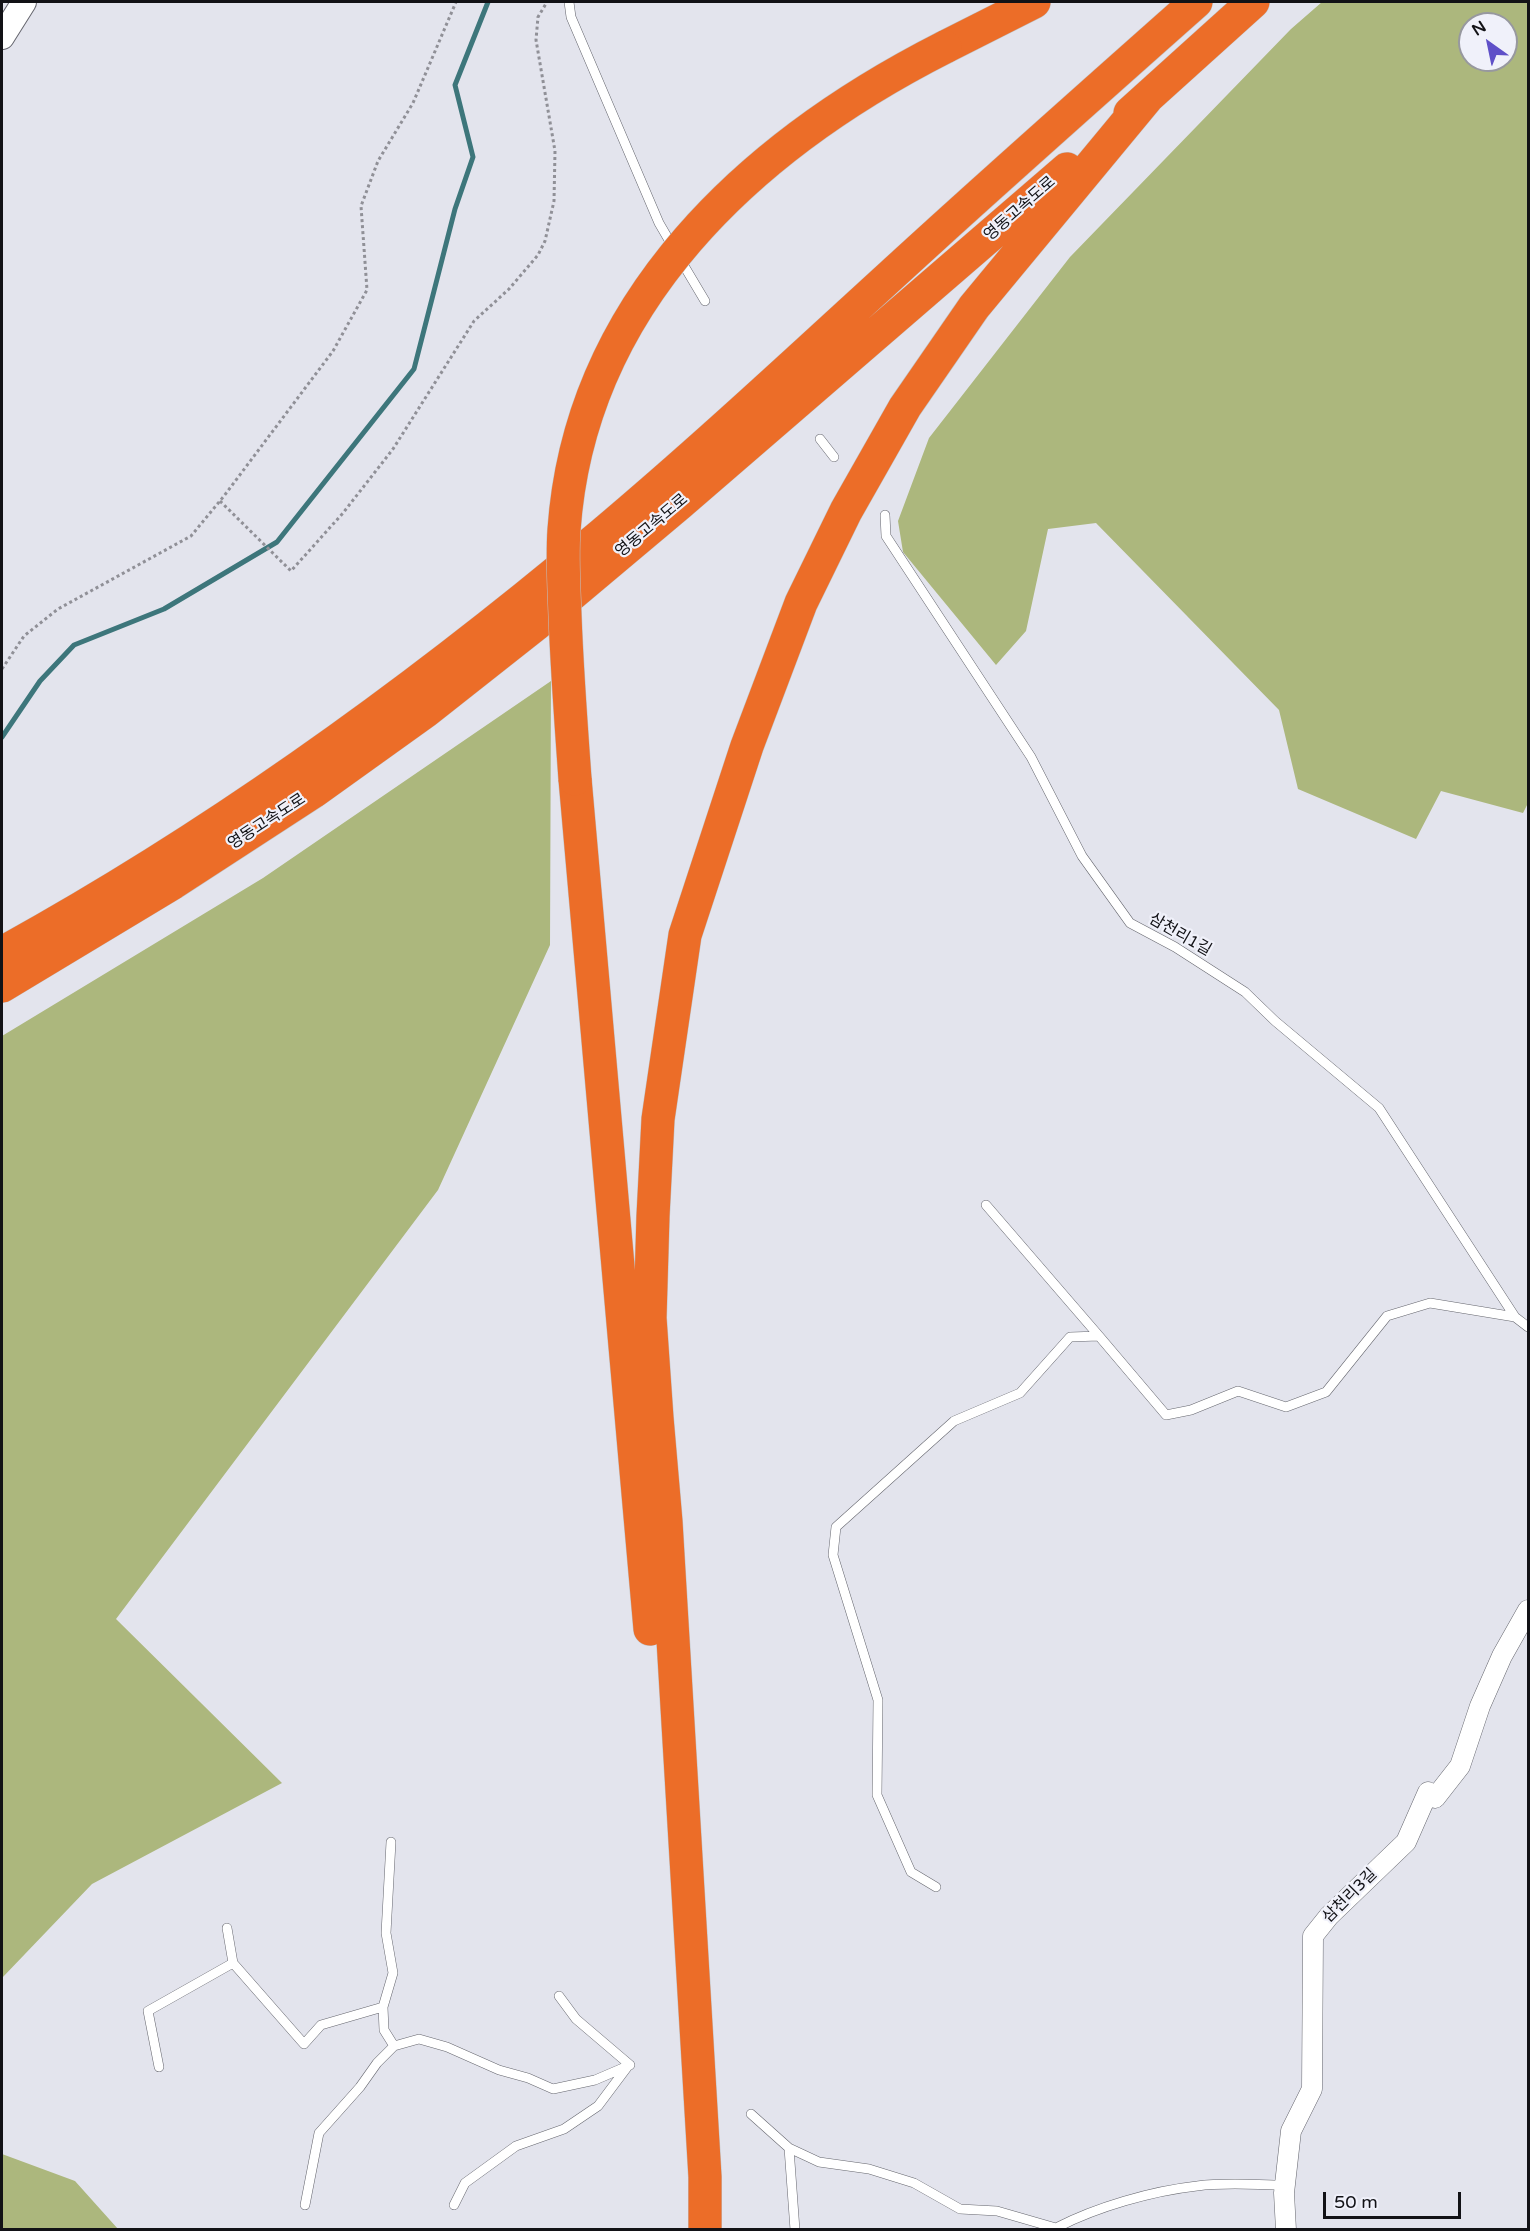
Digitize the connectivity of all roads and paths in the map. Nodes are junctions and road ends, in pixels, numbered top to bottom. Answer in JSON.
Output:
{"nodes":[{"id":1,"x":24,"y":2,"type":"edge"},
{"id":2,"x":456,"y":2,"type":"edge"},
{"id":3,"x":547,"y":2,"type":"edge"},
{"id":4,"x":568,"y":2,"type":"edge"},
{"id":5,"x":1034,"y":2,"type":"edge"},
{"id":6,"x":1196,"y":2,"type":"edge"},
{"id":7,"x":1253,"y":2,"type":"edge"},
{"id":8,"x":2,"y":37,"type":"edge"},
{"id":9,"x":1147,"y":98,"type":"junction"},
{"id":10,"x":705,"y":301,"type":"dead end"},
{"id":11,"x":820,"y":440,"type":"dead end"},
{"id":12,"x":834,"y":457,"type":"dead end"},
{"id":13,"x":220,"y":501,"type":"junction"},
{"id":14,"x":885,"y":515,"type":"dead end"},
{"id":15,"x":2,"y":669,"type":"edge"},
{"id":16,"x":4,"y":968,"type":"edge"},
{"id":17,"x":986,"y":1205,"type":"dead end"},
{"id":18,"x":1515,"y":1317,"type":"junction"},
{"id":19,"x":1528,"y":1327,"type":"edge"},
{"id":20,"x":1099,"y":1335,"type":"junction"},
{"id":21,"x":1528,"y":1610,"type":"edge"},
{"id":22,"x":391,"y":1842,"type":"dead end"},
{"id":23,"x":936,"y":1887,"type":"dead end"},
{"id":24,"x":227,"y":1928,"type":"dead end"},
{"id":25,"x":233,"y":1963,"type":"junction"},
{"id":26,"x":559,"y":1996,"type":"dead end"},
{"id":27,"x":383,"y":2007,"type":"junction"},
{"id":28,"x":394,"y":2046,"type":"junction"},
{"id":29,"x":630,"y":2064,"type":"junction"},
{"id":30,"x":159,"y":2067,"type":"dead end"},
{"id":31,"x":751,"y":2114,"type":"dead end"},
{"id":32,"x":789,"y":2148,"type":"junction"},
{"id":33,"x":1285,"y":2185,"type":"junction"},
{"id":34,"x":305,"y":2205,"type":"dead end"},
{"id":35,"x":454,"y":2205,"type":"dead end"},
{"id":36,"x":686,"y":2229,"type":"edge"},
{"id":37,"x":705,"y":2229,"type":"edge"},
{"id":38,"x":795,"y":2229,"type":"edge"},
{"id":39,"x":1286,"y":2229,"type":"edge"}],
"edges":[{"from":1,"to":8,"type":"street"},
{"from":2,"to":13,"type":"path"},
{"from":3,"to":13,"type":"path"},
{"from":4,"to":10,"type":"lane"},
{"from":5,"to":36,"type":"highway","bridge":true},
{"from":6,"to":16,"type":"highway","name":"영동고속도로"},
{"from":7,"to":9,"type":"highway","name":"영동고속도로"},
{"from":9,"to":16,"type":"highway","name":"영동고속도로"},
{"from":9,"to":37,"type":"highway"},
{"from":11,"to":12,"type":"lane"},
{"from":13,"to":15,"type":"path"},
{"from":14,"to":18,"type":"lane","name":"삼천리1길"},
{"from":17,"to":20,"type":"lane"},
{"from":18,"to":19,"type":"lane","name":"삼천리1길"},
{"from":18,"to":20,"type":"lane"},
{"from":20,"to":23,"type":"lane"},
{"from":21,"to":33,"type":"street","name":"삼천리3길"},
{"from":22,"to":27,"type":"lane"},
{"from":24,"to":25,"type":"lane"},
{"from":25,"to":27,"type":"lane"},
{"from":25,"to":30,"type":"lane"},
{"from":26,"to":29,"type":"lane"},
{"from":27,"to":28,"type":"lane"},
{"from":28,"to":29,"type":"lane"},
{"from":28,"to":34,"type":"lane"},
{"from":29,"to":35,"type":"lane"},
{"from":31,"to":32,"type":"lane"},
{"from":32,"to":33,"type":"lane"},
{"from":32,"to":38,"type":"lane"},
{"from":33,"to":39,"type":"street","name":"삼천리3길"}]}
